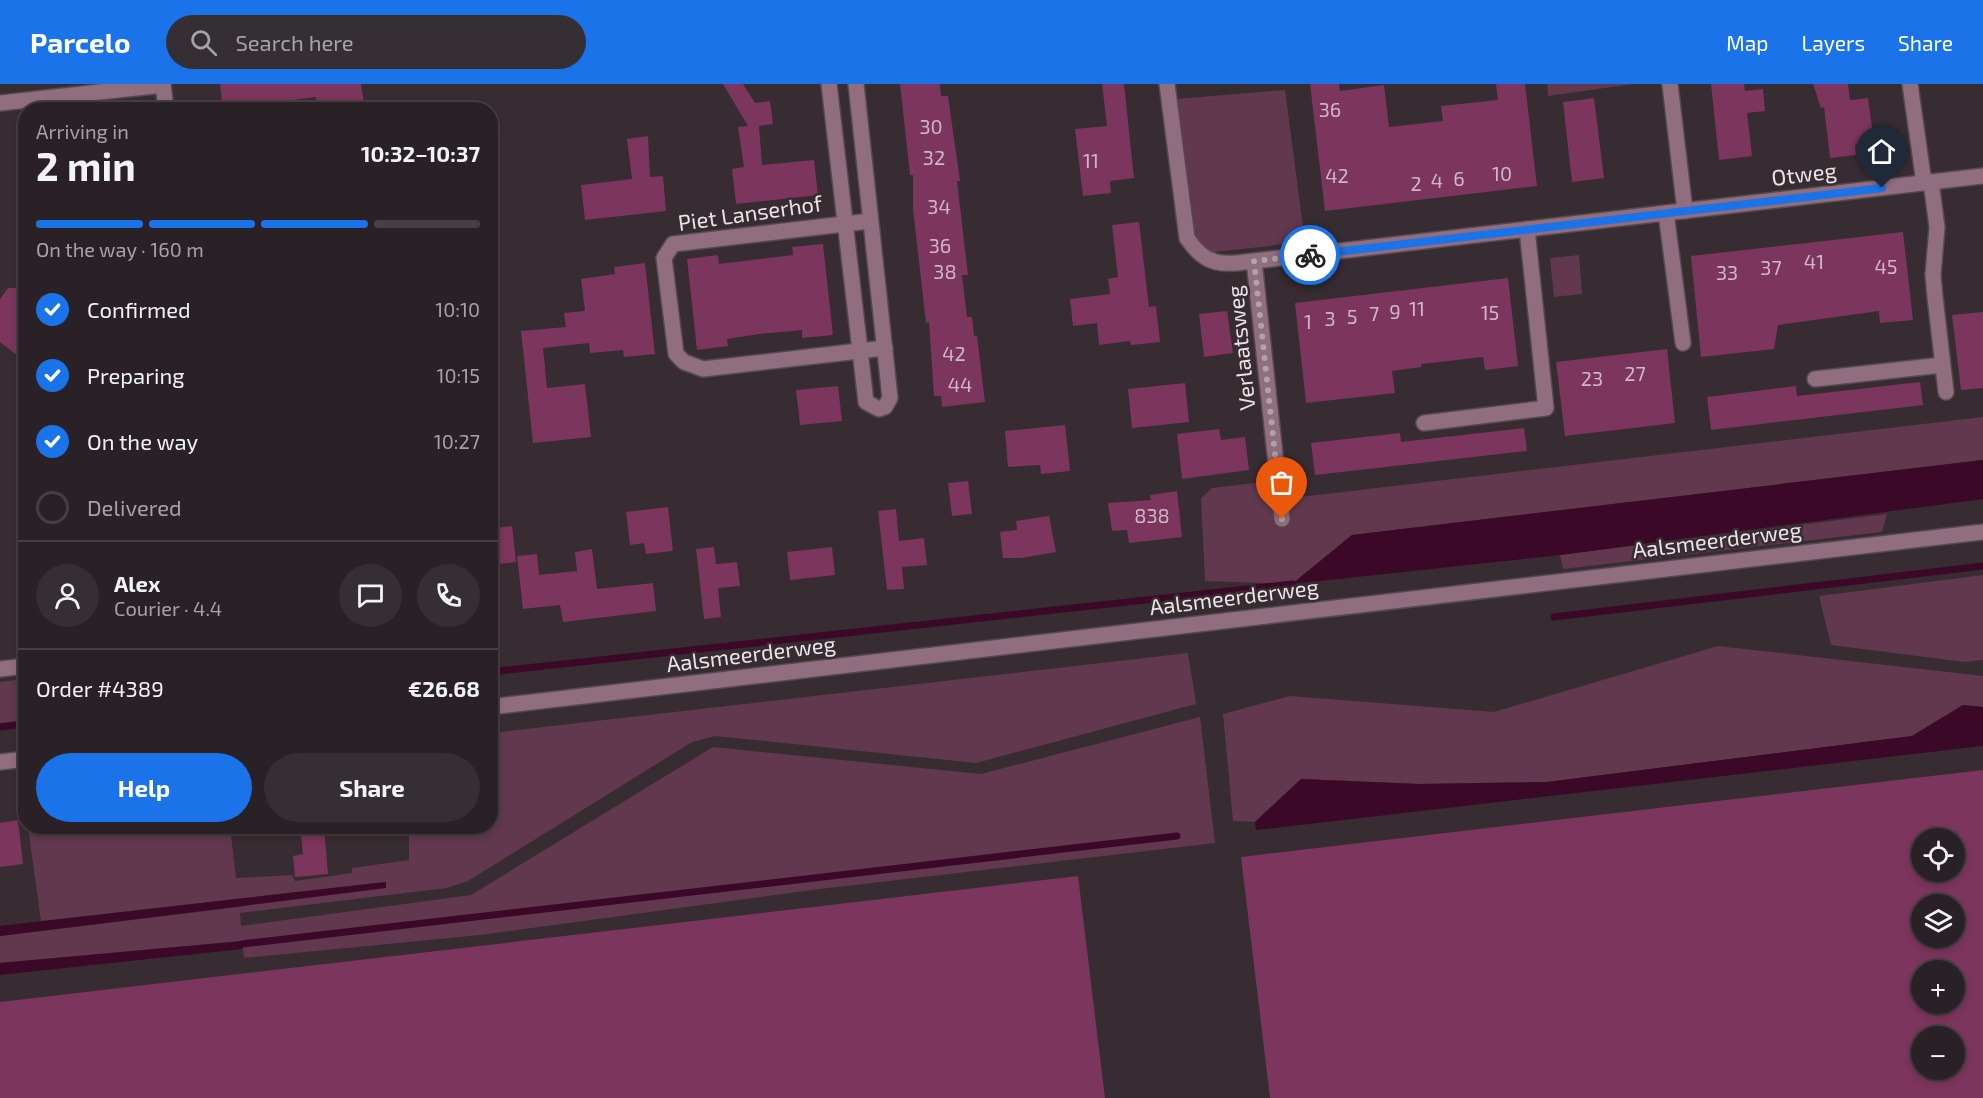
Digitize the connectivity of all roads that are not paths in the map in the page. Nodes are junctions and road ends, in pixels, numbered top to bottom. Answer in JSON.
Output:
{"nodes":[{"id":1,"x":829,"y":84,"type":"edge"},
{"id":2,"x":856,"y":84,"type":"edge"},
{"id":3,"x":1167,"y":84,"type":"edge"},
{"id":4,"x":1670,"y":84,"type":"edge"},
{"id":5,"x":1910,"y":84,"type":"edge"},
{"id":6,"x":163,"y":85,"type":"edge"},
{"id":7,"x":165,"y":102,"type":"edge"},
{"id":8,"x":0,"y":103,"type":"edge"},
{"id":9,"x":1983,"y":176,"type":"edge"},
{"id":10,"x":1927,"y":182,"type":"junction"},
{"id":11,"x":1685,"y":211,"type":"junction"},
{"id":12,"x":1666,"y":213,"type":"junction"},
{"id":13,"x":870,"y":221,"type":"junction"},
{"id":14,"x":846,"y":224,"type":"junction"},
{"id":15,"x":1527,"y":229,"type":"junction"},
{"id":16,"x":1254,"y":261,"type":"junction"},
{"id":17,"x":1683,"y":343,"type":"dead end"},
{"id":18,"x":885,"y":348,"type":"junction"},
{"id":19,"x":859,"y":351,"type":"junction"},
{"id":20,"x":1942,"y":365,"type":"junction"},
{"id":21,"x":1815,"y":379,"type":"dead end"},
{"id":22,"x":1946,"y":393,"type":"dead end"},
{"id":23,"x":1424,"y":423,"type":"dead end"},
{"id":24,"x":1282,"y":519,"type":"dead end"},
{"id":25,"x":1983,"y":532,"type":"edge"},
{"id":26,"x":18,"y":667,"type":"edge"},
{"id":27,"x":0,"y":669,"type":"edge"},
{"id":28,"x":498,"y":706,"type":"edge"},
{"id":29,"x":18,"y":760,"type":"edge"},
{"id":30,"x":0,"y":762,"type":"edge"}],
"edges":[{"from":1,"to":14,"type":"street","name":"Piet Lanserhof"},
{"from":2,"to":13,"type":"street","name":"Piet Lanserhof"},
{"from":3,"to":16,"type":"street","name":"Verlaatsweg"},
{"from":4,"to":11,"type":"street"},
{"from":5,"to":10,"type":"street"},
{"from":6,"to":7,"type":"street"},
{"from":6,"to":8,"type":"street"},
{"from":9,"to":10,"type":"street","name":"Otweg"},
{"from":10,"to":11,"type":"street","name":"Otweg"},
{"from":10,"to":20,"type":"street"},
{"from":11,"to":12,"type":"street","name":"Otweg"},
{"from":12,"to":15,"type":"street","name":"Otweg"},
{"from":12,"to":17,"type":"street"},
{"from":13,"to":14,"type":"street","name":"Piet Lanserhof"},
{"from":13,"to":18,"type":"street","name":"Piet Lanserhof"},
{"from":14,"to":19,"type":"street","name":"Piet Lanserhof"},
{"from":14,"to":19,"type":"street","name":"Piet Lanserhof"},
{"from":15,"to":16,"type":"street","name":"Otweg"},
{"from":15,"to":23,"type":"street"},
{"from":16,"to":24,"type":"street","name":"Verlaatsweg"},
{"from":18,"to":19,"type":"street","name":"Piet Lanserhof"},
{"from":18,"to":19,"type":"street","name":"Piet Lanserhof"},
{"from":20,"to":21,"type":"street"},
{"from":20,"to":22,"type":"street"},
{"from":25,"to":28,"type":"street","name":"Aalsmeerderweg"},
{"from":26,"to":27,"type":"street"},
{"from":29,"to":30,"type":"street"}]}
